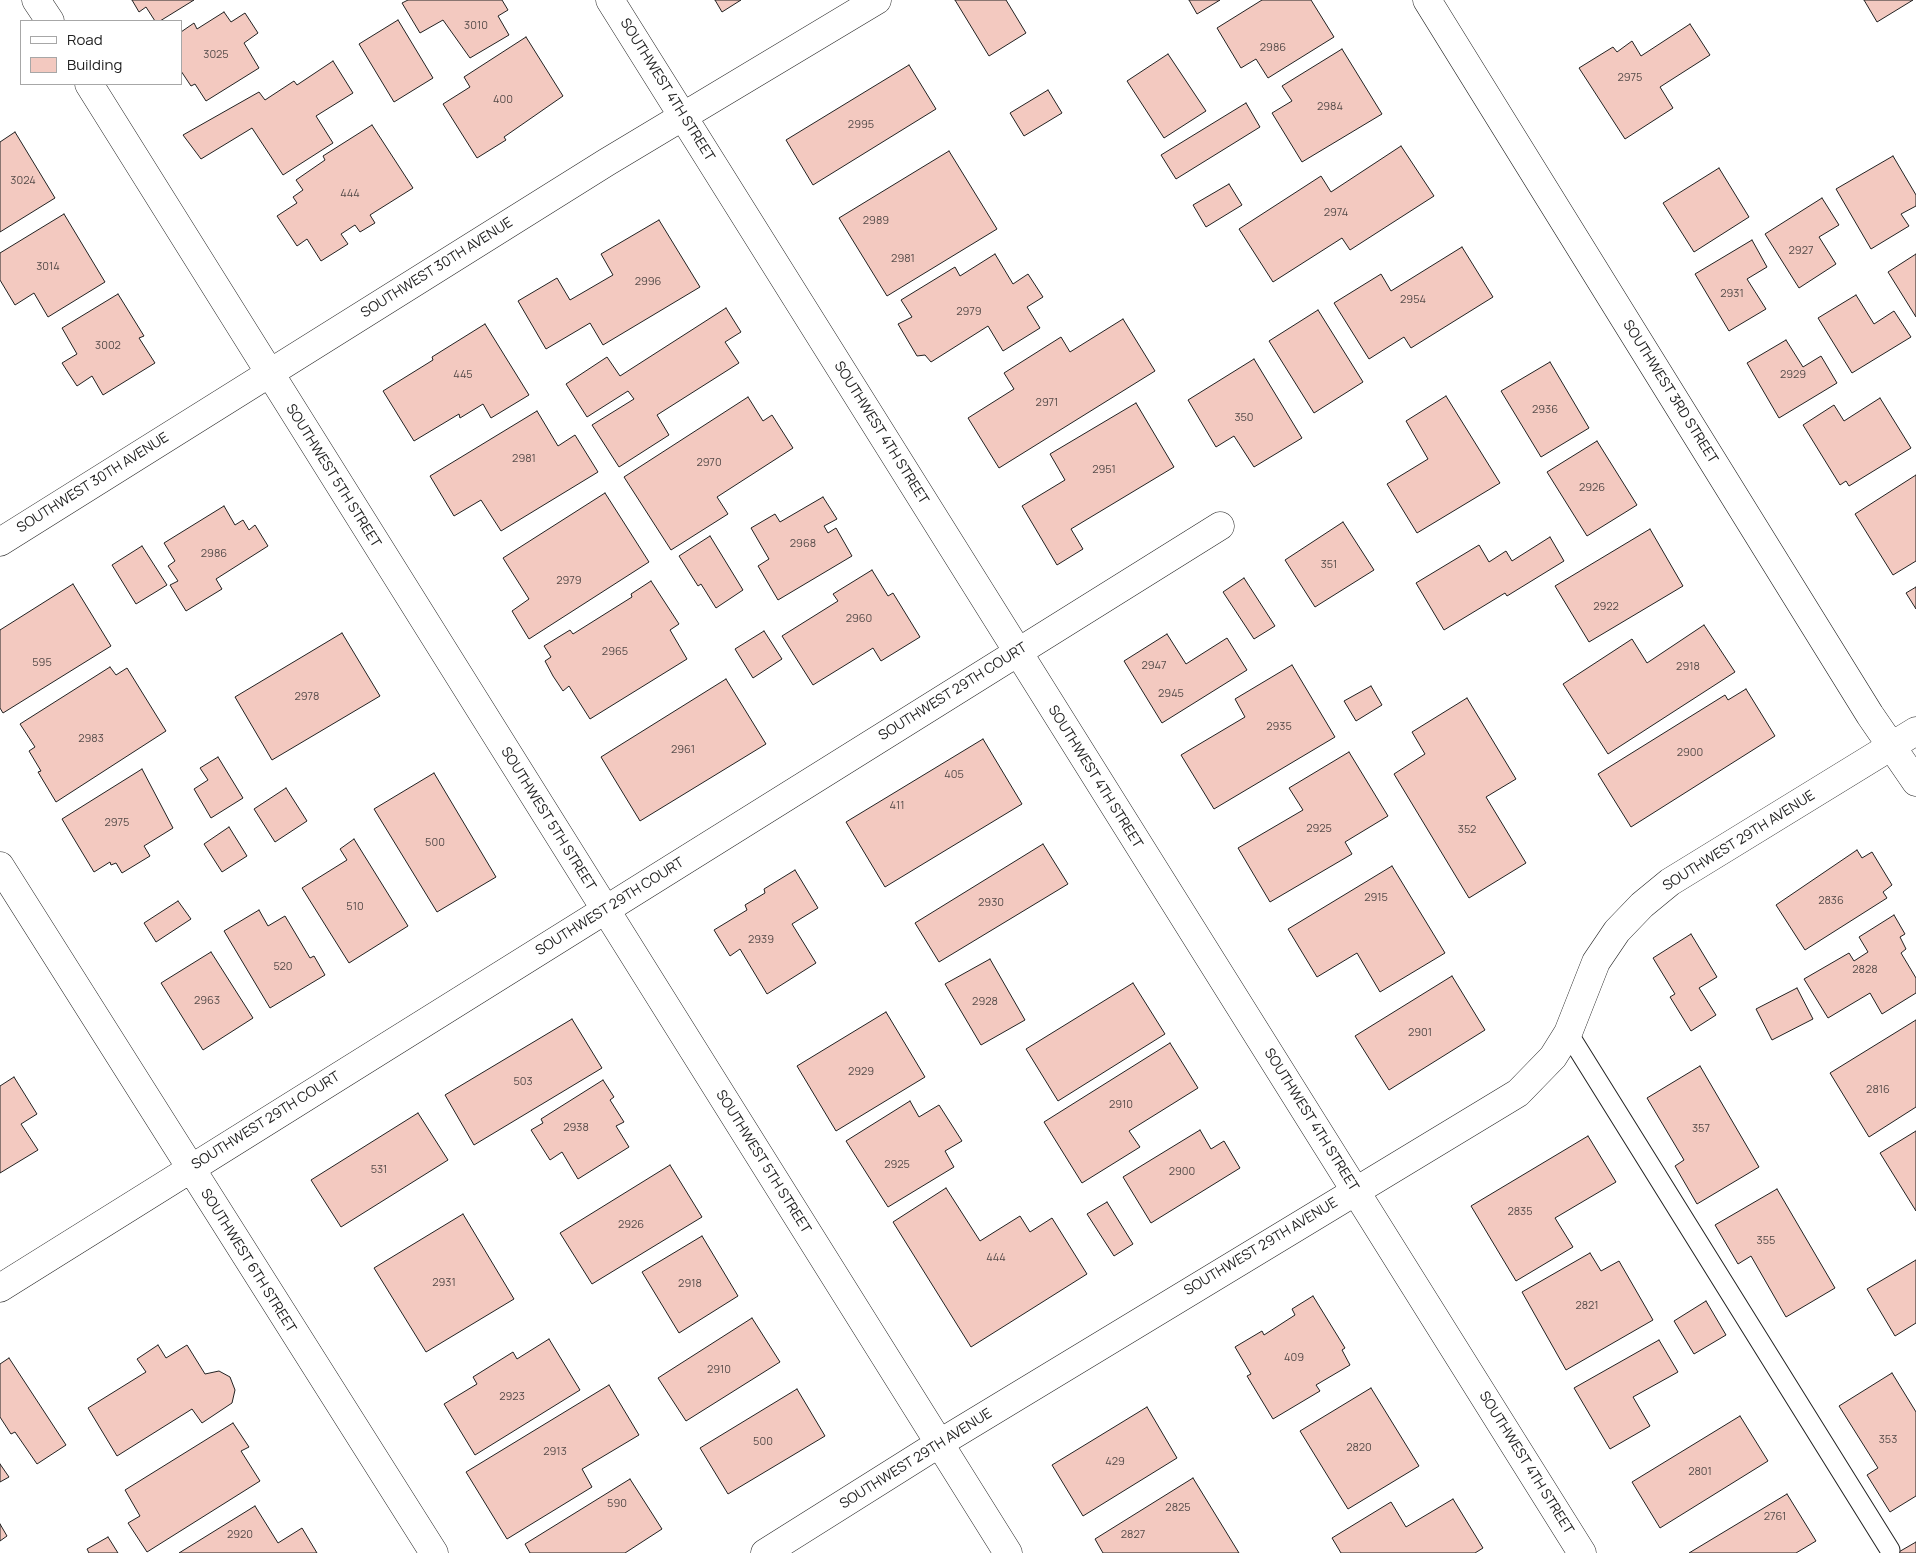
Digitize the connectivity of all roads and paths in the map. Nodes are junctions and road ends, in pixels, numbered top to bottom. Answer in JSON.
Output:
{"nodes":[{"id":1,"x":36,"y":0,"type":"edge"},
{"id":2,"x":610,"y":0,"type":"edge"},
{"id":3,"x":877,"y":0,"type":"edge"},
{"id":4,"x":1427,"y":0,"type":"edge"},
{"id":5,"x":49,"y":20,"type":"edge"},
{"id":6,"x":90,"y":85,"type":"edge"},
{"id":7,"x":683,"y":115,"type":"junction"},
{"id":8,"x":269,"y":373,"type":"junction"},
{"id":9,"x":1220,"y":526,"type":"dead end"},
{"id":10,"x":0,"y":542,"type":"edge"},
{"id":11,"x":1017,"y":653,"type":"junction"},
{"id":12,"x":1916,"y":731,"type":"edge"},
{"id":13,"x":1892,"y":746,"type":"junction"},
{"id":14,"x":1916,"y":782,"type":"edge"},
{"id":15,"x":0,"y":866,"type":"edge"},
{"id":16,"x":605,"y":910,"type":"junction"},
{"id":17,"x":1568,"y":1033,"type":"junction"},
{"id":18,"x":190,"y":1169,"type":"junction"},
{"id":19,"x":1355,"y":1190,"type":"junction"},
{"id":20,"x":0,"y":1288,"type":"edge"},
{"id":21,"x":940,"y":1443,"type":"junction"},
{"id":22,"x":1890,"y":1550,"type":"dead end"},
{"id":23,"x":434,"y":1553,"type":"edge"},
{"id":24,"x":765,"y":1553,"type":"edge"},
{"id":25,"x":1008,"y":1553,"type":"edge"},
{"id":26,"x":1582,"y":1553,"type":"edge"}],
"edges":[{"from":1,"to":5,"type":"street"},
{"from":2,"to":7,"type":"street","name":"SOUTHWEST 4TH STREET"},
{"from":3,"to":7,"type":"street","name":"SOUTHWEST 30TH AVENUE"},
{"from":4,"to":13,"type":"street","name":"SOUTHWEST 3RD STREET"},
{"from":6,"to":8,"type":"street","name":"SOUTHWEST 5TH STREET"},
{"from":7,"to":8,"type":"street","name":"SOUTHWEST 30TH AVENUE"},
{"from":7,"to":11,"type":"street","name":"SOUTHWEST 4TH STREET"},
{"from":8,"to":10,"type":"street","name":"SOUTHWEST 30TH AVENUE"},
{"from":8,"to":16,"type":"street","name":"SOUTHWEST 5TH STREET"},
{"from":9,"to":11,"type":"street","name":"SOUTHWEST 29TH COURT"},
{"from":11,"to":16,"type":"street","name":"SOUTHWEST 29TH COURT"},
{"from":11,"to":19,"type":"street","name":"SOUTHWEST 4TH STREET"},
{"from":12,"to":13,"type":"street","name":"SOUTHWEST 29TH AVENUE"},
{"from":13,"to":14,"type":"street","name":"SOUTHWEST 3RD STREET"},
{"from":13,"to":17,"type":"street","name":"SOUTHWEST 29TH AVENUE"},
{"from":15,"to":18,"type":"street","name":"SOUTHWEST 6TH STREET"},
{"from":16,"to":18,"type":"street","name":"SOUTHWEST 29TH COURT"},
{"from":16,"to":21,"type":"street","name":"SOUTHWEST 5TH STREET"},
{"from":17,"to":19,"type":"street","name":"SOUTHWEST 29TH AVENUE"},
{"from":17,"to":22,"type":"lane"},
{"from":18,"to":20,"type":"street","name":"SOUTHWEST 29TH COURT"},
{"from":18,"to":23,"type":"street","name":"SOUTHWEST 6TH STREET"},
{"from":19,"to":21,"type":"street","name":"SOUTHWEST 29TH AVENUE"},
{"from":19,"to":26,"type":"street","name":"SOUTHWEST 4TH STREET"},
{"from":21,"to":24,"type":"street","name":"SOUTHWEST 29TH AVENUE"},
{"from":21,"to":25,"type":"street","name":"SOUTHWEST 5TH STREET"}]}
